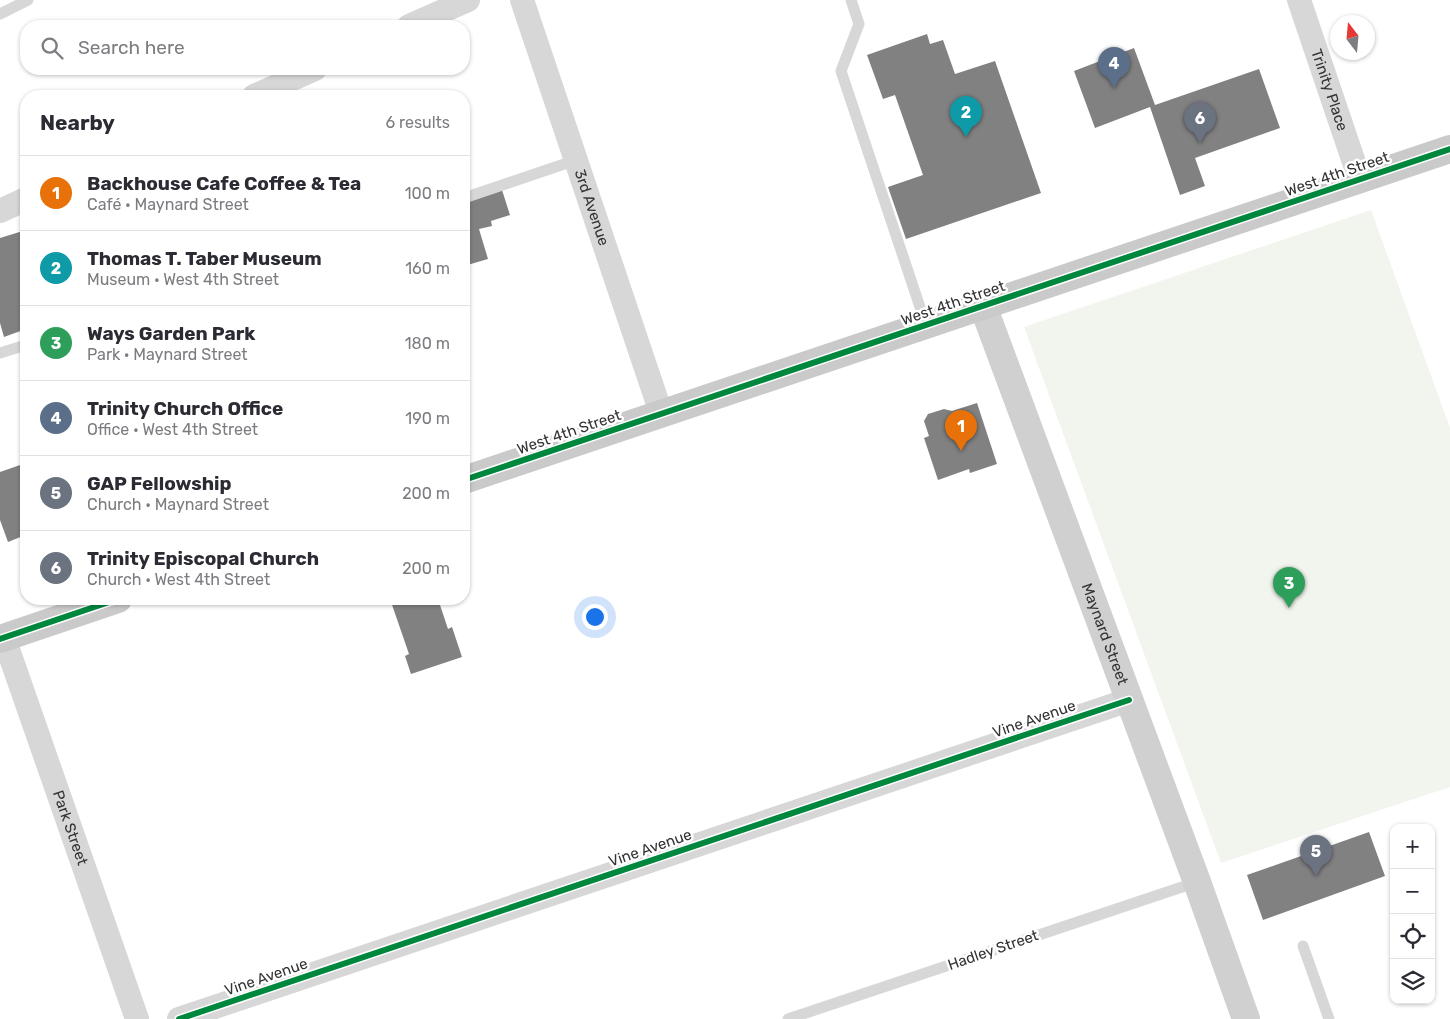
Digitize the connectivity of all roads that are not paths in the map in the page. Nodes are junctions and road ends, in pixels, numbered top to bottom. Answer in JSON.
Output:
{"nodes":[{"id":1,"x":28,"y":0,"type":"edge"},
{"id":2,"x":468,"y":0,"type":"edge"},
{"id":3,"x":522,"y":0,"type":"edge"},
{"id":4,"x":851,"y":0,"type":"edge"},
{"id":5,"x":1299,"y":0,"type":"edge"},
{"id":6,"x":0,"y":14,"type":"edge"},
{"id":7,"x":423,"y":20,"type":"edge"},
{"id":8,"x":301,"y":75,"type":"edge"},
{"id":9,"x":268,"y":90,"type":"edge"},
{"id":10,"x":1450,"y":149,"type":"edge"},
{"id":11,"x":576,"y":160,"type":"junction"},
{"id":12,"x":1360,"y":180,"type":"junction"},
{"id":13,"x":470,"y":196,"type":"edge"},
{"id":14,"x":20,"y":202,"type":"edge"},
{"id":15,"x":0,"y":211,"type":"edge"},
{"id":16,"x":983,"y":306,"type":"junction"},
{"id":17,"x":926,"y":325,"type":"junction"},
{"id":18,"x":20,"y":347,"type":"edge"},
{"id":19,"x":0,"y":354,"type":"edge"},
{"id":20,"x":661,"y":413,"type":"junction"},
{"id":21,"x":470,"y":478,"type":"edge"},
{"id":22,"x":101,"y":605,"type":"edge"},
{"id":23,"x":2,"y":639,"type":"edge"},
{"id":24,"x":1129,"y":700,"type":"junction"},
{"id":25,"x":1197,"y":882,"type":"junction"},
{"id":26,"x":1302,"y":946,"type":"dead end"},
{"id":27,"x":137,"y":1019,"type":"edge"},
{"id":28,"x":179,"y":1019,"type":"edge"},
{"id":29,"x":788,"y":1019,"type":"edge"},
{"id":30,"x":1246,"y":1019,"type":"edge"},
{"id":31,"x":1329,"y":1019,"type":"edge"}],
"edges":[{"from":1,"to":6,"type":"lane"},
{"from":2,"to":7,"type":"street"},
{"from":3,"to":11,"type":"street","name":"3rd Avenue"},
{"from":4,"to":17,"type":"lane"},
{"from":5,"to":12,"type":"street","name":"Trinity Place"},
{"from":8,"to":9,"type":"street"},
{"from":10,"to":12,"type":"main road","name":"West 4th Street"},
{"from":11,"to":13,"type":"lane"},
{"from":11,"to":20,"type":"street","name":"3rd Avenue"},
{"from":12,"to":16,"type":"main road","name":"West 4th Street"},
{"from":14,"to":15,"type":"street"},
{"from":16,"to":17,"type":"main road","name":"West 4th Street"},
{"from":16,"to":24,"type":"street","name":"Maynard Street"},
{"from":17,"to":20,"type":"main road","name":"West 4th Street"},
{"from":18,"to":19,"type":"lane"},
{"from":20,"to":21,"type":"main road","name":"West 4th Street"},
{"from":22,"to":23,"type":"main road"},
{"from":23,"to":27,"type":"street","name":"Park Street"},
{"from":24,"to":25,"type":"street","name":"Maynard Street"},
{"from":24,"to":28,"type":"street","name":"Vine Avenue"},
{"from":25,"to":29,"type":"lane","name":"Hadley Street"},
{"from":25,"to":30,"type":"street","name":"Maynard Street"},
{"from":26,"to":31,"type":"lane"}]}
